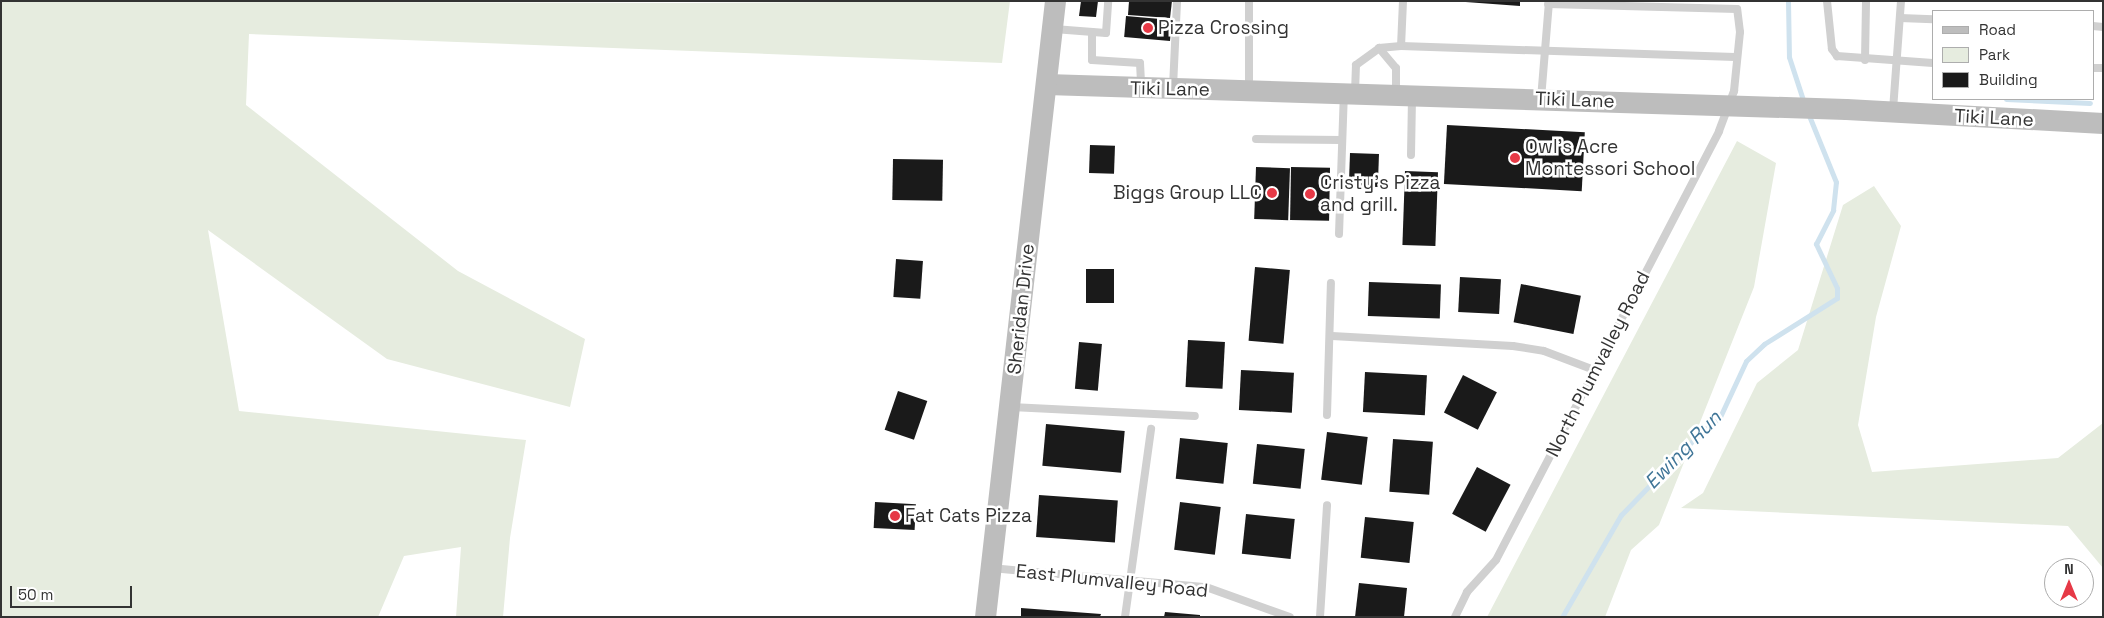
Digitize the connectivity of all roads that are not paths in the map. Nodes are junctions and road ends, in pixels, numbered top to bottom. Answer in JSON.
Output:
{"nodes":[{"id":1,"x":1055,"y":1,"type":"edge"},
{"id":2,"x":1108,"y":1,"type":"edge"},
{"id":3,"x":1177,"y":1,"type":"edge"},
{"id":4,"x":1248,"y":1,"type":"edge"},
{"id":5,"x":1403,"y":1,"type":"edge"},
{"id":6,"x":1827,"y":1,"type":"edge"},
{"id":7,"x":1866,"y":1,"type":"edge"},
{"id":8,"x":1901,"y":1,"type":"edge"},
{"id":9,"x":1548,"y":3,"type":"edge"},
{"id":10,"x":1900,"y":18,"type":"junction"},
{"id":11,"x":1932,"y":19,"type":"edge"},
{"id":12,"x":1052,"y":29,"type":"junction"},
{"id":13,"x":1092,"y":32,"type":"junction"},
{"id":14,"x":1401,"y":46,"type":"junction"},
{"id":15,"x":1379,"y":48,"type":"junction"},
{"id":16,"x":1545,"y":52,"type":"junction"},
{"id":17,"x":1735,"y":57,"type":"junction"},
{"id":18,"x":1865,"y":60,"type":"junction"},
{"id":19,"x":1897,"y":61,"type":"junction"},
{"id":20,"x":1932,"y":62,"type":"edge"},
{"id":21,"x":1046,"y":84,"type":"junction"},
{"id":22,"x":1142,"y":88,"type":"junction"},
{"id":23,"x":1172,"y":89,"type":"junction"},
{"id":24,"x":1248,"y":90,"type":"junction"},
{"id":25,"x":1349,"y":93,"type":"junction"},
{"id":26,"x":1404,"y":95,"type":"junction"},
{"id":27,"x":1541,"y":99,"type":"junction"},
{"id":28,"x":1732,"y":105,"type":"junction"},
{"id":29,"x":1893,"y":112,"type":"junction"},
{"id":30,"x":2103,"y":123,"type":"edge"},
{"id":31,"x":1256,"y":140,"type":"dead end"},
{"id":32,"x":1342,"y":140,"type":"junction"},
{"id":33,"x":1411,"y":155,"type":"dead end"},
{"id":34,"x":1339,"y":234,"type":"dead end"},
{"id":35,"x":1331,"y":283,"type":"dead end"},
{"id":36,"x":1332,"y":336,"type":"junction"},
{"id":37,"x":1594,"y":370,"type":"junction"},
{"id":38,"x":1010,"y":407,"type":"junction"},
{"id":39,"x":1327,"y":414,"type":"dead end"},
{"id":40,"x":1195,"y":416,"type":"dead end"},
{"id":41,"x":1151,"y":429,"type":"dead end"},
{"id":42,"x":1327,"y":505,"type":"dead end"},
{"id":43,"x":990,"y":568,"type":"junction"},
{"id":44,"x":1129,"y":578,"type":"junction"},
{"id":45,"x":985,"y":617,"type":"edge"},
{"id":46,"x":1125,"y":617,"type":"edge"},
{"id":47,"x":1290,"y":617,"type":"edge"},
{"id":48,"x":1320,"y":617,"type":"edge"},
{"id":49,"x":1455,"y":617,"type":"edge"}],
"edges":[{"from":1,"to":12,"type":"street","name":"Sheridan Drive"},
{"from":2,"to":13,"type":"lane"},
{"from":3,"to":23,"type":"lane"},
{"from":4,"to":24,"type":"lane"},
{"from":5,"to":14,"type":"lane"},
{"from":6,"to":18,"type":"lane"},
{"from":7,"to":18,"type":"lane"},
{"from":8,"to":10,"type":"lane"},
{"from":9,"to":16,"type":"lane"},
{"from":9,"to":17,"type":"lane"},
{"from":10,"to":11,"type":"lane"},
{"from":10,"to":19,"type":"lane"},
{"from":12,"to":13,"type":"lane"},
{"from":12,"to":21,"type":"street","name":"Sheridan Drive"},
{"from":13,"to":22,"type":"lane"},
{"from":14,"to":15,"type":"lane"},
{"from":14,"to":16,"type":"lane"},
{"from":15,"to":25,"type":"lane"},
{"from":15,"to":26,"type":"lane"},
{"from":16,"to":17,"type":"lane"},
{"from":16,"to":27,"type":"lane"},
{"from":17,"to":28,"type":"lane"},
{"from":18,"to":19,"type":"lane"},
{"from":19,"to":20,"type":"lane"},
{"from":19,"to":29,"type":"lane"},
{"from":21,"to":22,"type":"street","name":"Tiki Lane"},
{"from":21,"to":38,"type":"street","name":"Sheridan Drive"},
{"from":22,"to":23,"type":"street","name":"Tiki Lane"},
{"from":23,"to":24,"type":"street","name":"Tiki Lane"},
{"from":24,"to":25,"type":"street","name":"Tiki Lane"},
{"from":25,"to":26,"type":"street","name":"Tiki Lane"},
{"from":25,"to":32,"type":"lane"},
{"from":26,"to":27,"type":"street","name":"Tiki Lane"},
{"from":26,"to":33,"type":"lane"},
{"from":27,"to":28,"type":"street","name":"Tiki Lane"},
{"from":28,"to":29,"type":"street","name":"Tiki Lane"},
{"from":28,"to":37,"type":"lane","name":"North Plumvalley Road"},
{"from":29,"to":30,"type":"street","name":"Tiki Lane"},
{"from":31,"to":32,"type":"lane"},
{"from":32,"to":34,"type":"lane"},
{"from":35,"to":36,"type":"lane"},
{"from":36,"to":37,"type":"lane"},
{"from":36,"to":39,"type":"lane"},
{"from":37,"to":49,"type":"lane","name":"North Plumvalley Road"},
{"from":38,"to":40,"type":"lane"},
{"from":38,"to":43,"type":"street","name":"Sheridan Drive"},
{"from":41,"to":44,"type":"lane"},
{"from":42,"to":48,"type":"lane"},
{"from":43,"to":44,"type":"lane","name":"East Plumvalley Road"},
{"from":43,"to":45,"type":"street","name":"Sheridan Drive"},
{"from":44,"to":46,"type":"lane"},
{"from":44,"to":47,"type":"lane","name":"East Plumvalley Road"}]}
